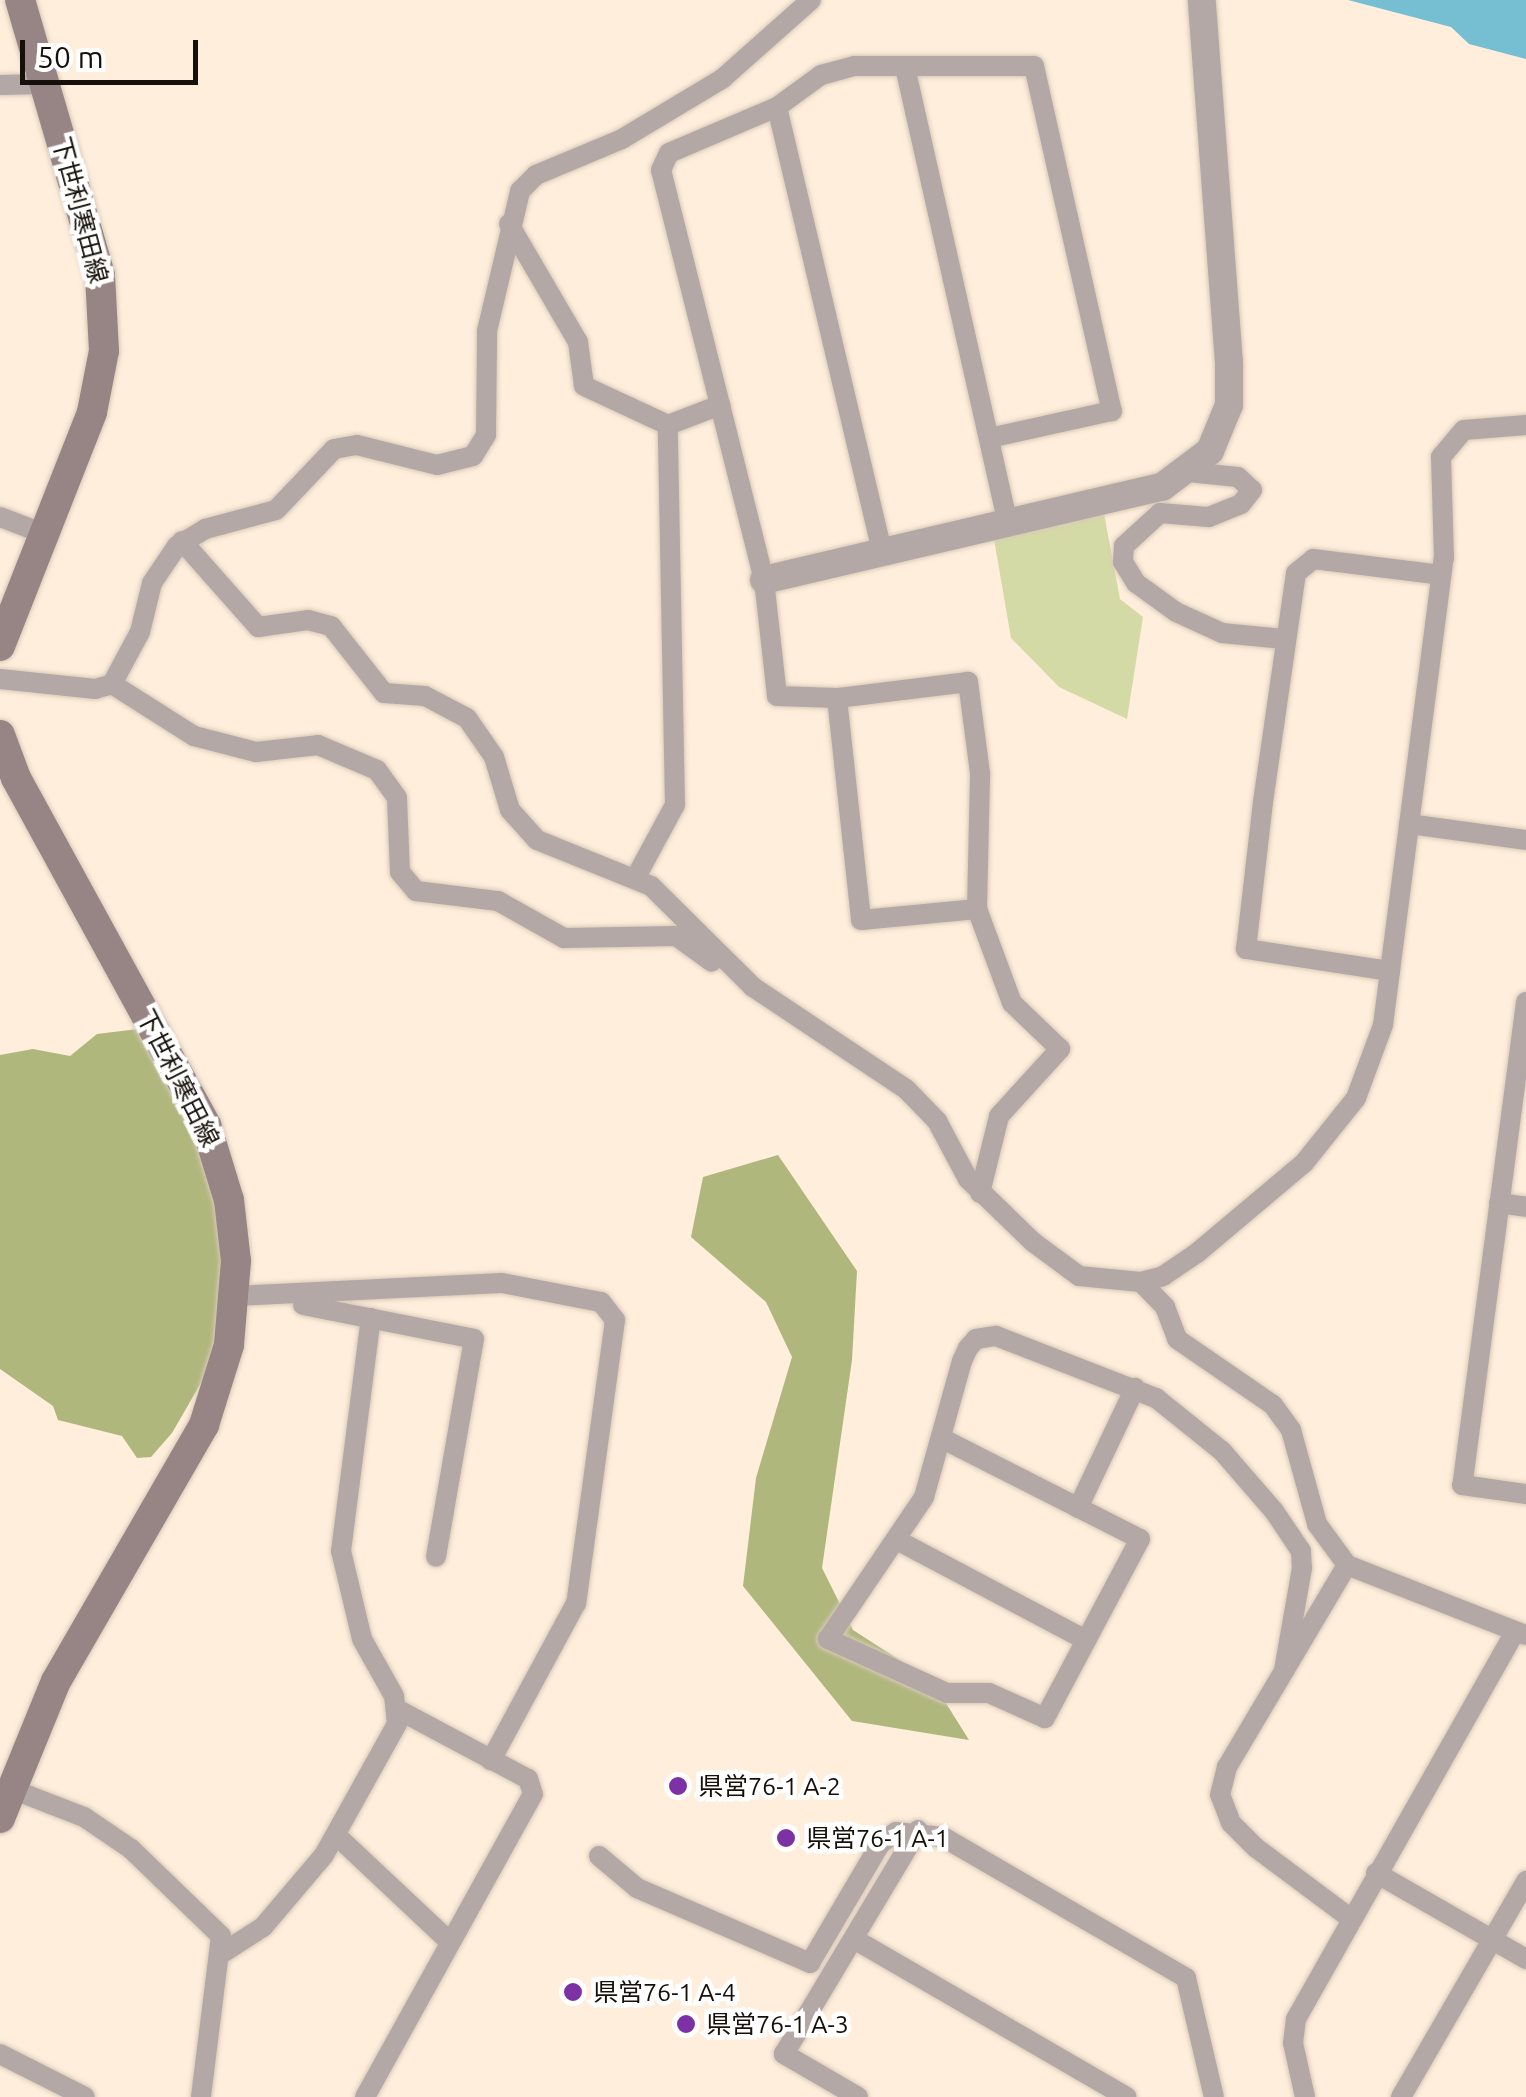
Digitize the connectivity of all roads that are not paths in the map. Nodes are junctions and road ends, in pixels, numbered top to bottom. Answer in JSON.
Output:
{"nodes":[{"id":1,"x":20,"y":0,"type":"edge"},
{"id":2,"x":811,"y":0,"type":"edge"},
{"id":3,"x":1202,"y":0,"type":"edge"},
{"id":4,"x":905,"y":67,"type":"junction"},
{"id":5,"x":45,"y":84,"type":"junction"},
{"id":6,"x":0,"y":85,"type":"edge"},
{"id":7,"x":778,"y":107,"type":"junction"},
{"id":8,"x":508,"y":224,"type":"junction"},
{"id":9,"x":720,"y":405,"type":"junction"},
{"id":10,"x":668,"y":425,"type":"junction"},
{"id":11,"x":1526,"y":425,"type":"edge"},
{"id":12,"x":988,"y":438,"type":"junction"},
{"id":13,"x":1188,"y":472,"type":"junction"},
{"id":14,"x":0,"y":517,"type":"edge"},
{"id":15,"x":1008,"y":522,"type":"junction"},
{"id":16,"x":42,"y":534,"type":"junction"},
{"id":17,"x":182,"y":541,"type":"junction"},
{"id":18,"x":882,"y":550,"type":"junction"},
{"id":19,"x":1441,"y":576,"type":"junction"},
{"id":20,"x":764,"y":580,"type":"junction"},
{"id":21,"x":1284,"y":639,"type":"junction"},
{"id":22,"x":0,"y":646,"type":"edge"},
{"id":23,"x":0,"y":679,"type":"edge"},
{"id":24,"x":112,"y":684,"type":"junction"},
{"id":25,"x":837,"y":698,"type":"junction"},
{"id":26,"x":0,"y":739,"type":"edge"},
{"id":27,"x":1409,"y":824,"type":"junction"},
{"id":28,"x":1526,"y":840,"type":"edge"},
{"id":29,"x":636,"y":877,"type":"junction"},
{"id":30,"x":977,"y":909,"type":"junction"},
{"id":31,"x":1390,"y":970,"type":"junction"},
{"id":32,"x":765,"y":996,"type":"junction"},
{"id":33,"x":1526,"y":1002,"type":"edge"},
{"id":34,"x":980,"y":1193,"type":"junction"},
{"id":35,"x":1499,"y":1204,"type":"junction"},
{"id":36,"x":1526,"y":1207,"type":"edge"},
{"id":37,"x":1141,"y":1282,"type":"junction"},
{"id":38,"x":235,"y":1296,"type":"junction"},
{"id":39,"x":272,"y":1299,"type":"junction"},
{"id":40,"x":370,"y":1318,"type":"junction"},
{"id":41,"x":1134,"y":1388,"type":"junction"},
{"id":42,"x":941,"y":1438,"type":"junction"},
{"id":43,"x":1526,"y":1494,"type":"edge"},
{"id":44,"x":1078,"y":1508,"type":"junction"},
{"id":45,"x":897,"y":1540,"type":"junction"},
{"id":46,"x":436,"y":1557,"type":"dead end"},
{"id":47,"x":1347,"y":1565,"type":"junction"},
{"id":48,"x":1520,"y":1634,"type":"edge"},
{"id":49,"x":1086,"y":1640,"type":"junction"},
{"id":50,"x":1284,"y":1670,"type":"junction"},
{"id":51,"x":399,"y":1710,"type":"junction"},
{"id":52,"x":492,"y":1760,"type":"junction"},
{"id":53,"x":10,"y":1788,"type":"junction"},
{"id":54,"x":0,"y":1818,"type":"edge"},
{"id":55,"x":918,"y":1830,"type":"junction"},
{"id":56,"x":338,"y":1836,"type":"junction"},
{"id":57,"x":599,"y":1856,"type":"dead end"},
{"id":58,"x":1376,"y":1872,"type":"junction"},
{"id":59,"x":1526,"y":1881,"type":"edge"},
{"id":60,"x":1350,"y":1918,"type":"junction"},
{"id":61,"x":854,"y":1940,"type":"junction"},
{"id":62,"x":1492,"y":1940,"type":"junction"},
{"id":63,"x":450,"y":1942,"type":"junction"},
{"id":64,"x":224,"y":1952,"type":"junction"},
{"id":65,"x":1526,"y":1959,"type":"edge"},
{"id":66,"x":0,"y":2054,"type":"edge"},
{"id":67,"x":85,"y":2097,"type":"edge"},
{"id":68,"x":201,"y":2097,"type":"edge"},
{"id":69,"x":364,"y":2097,"type":"edge"},
{"id":70,"x":858,"y":2097,"type":"edge"},
{"id":71,"x":1127,"y":2097,"type":"edge"},
{"id":72,"x":1214,"y":2097,"type":"edge"},
{"id":73,"x":1306,"y":2097,"type":"edge"},
{"id":74,"x":1401,"y":2097,"type":"edge"}],
"edges":[{"from":1,"to":5,"type":"main road","name":"下世利寒田線"},
{"from":2,"to":8,"type":"street"},
{"from":3,"to":13,"type":"street"},
{"from":4,"to":7,"type":"street"},
{"from":4,"to":12,"type":"street"},
{"from":4,"to":12,"type":"street"},
{"from":5,"to":6,"type":"street"},
{"from":5,"to":16,"type":"main road","name":"下世利寒田線"},
{"from":7,"to":9,"type":"street"},
{"from":7,"to":18,"type":"street"},
{"from":8,"to":10,"type":"street"},
{"from":8,"to":17,"type":"street"},
{"from":9,"to":10,"type":"street"},
{"from":9,"to":20,"type":"street"},
{"from":10,"to":29,"type":"street"},
{"from":11,"to":19,"type":"street"},
{"from":12,"to":15,"type":"street"},
{"from":13,"to":15,"type":"street"},
{"from":13,"to":21,"type":"street"},
{"from":14,"to":16,"type":"street"},
{"from":15,"to":18,"type":"street"},
{"from":16,"to":22,"type":"main road","name":"下世利寒田線"},
{"from":17,"to":24,"type":"street"},
{"from":17,"to":29,"type":"street"},
{"from":18,"to":20,"type":"street"},
{"from":19,"to":21,"type":"street"},
{"from":19,"to":27,"type":"street"},
{"from":20,"to":25,"type":"street"},
{"from":21,"to":31,"type":"street"},
{"from":23,"to":24,"type":"street"},
{"from":24,"to":32,"type":"street"},
{"from":25,"to":30,"type":"street"},
{"from":25,"to":30,"type":"street"},
{"from":26,"to":38,"type":"main road","name":"下世利寒田線"},
{"from":27,"to":28,"type":"street"},
{"from":27,"to":31,"type":"street"},
{"from":29,"to":32,"type":"street"},
{"from":30,"to":34,"type":"street"},
{"from":31,"to":37,"type":"street"},
{"from":32,"to":34,"type":"street"},
{"from":33,"to":35,"type":"street"},
{"from":34,"to":37,"type":"street"},
{"from":35,"to":36,"type":"street"},
{"from":35,"to":43,"type":"street"},
{"from":37,"to":47,"type":"street"},
{"from":38,"to":39,"type":"street"},
{"from":38,"to":53,"type":"main road","name":"下世利寒田線"},
{"from":39,"to":40,"type":"street"},
{"from":39,"to":52,"type":"street"},
{"from":40,"to":46,"type":"street"},
{"from":40,"to":51,"type":"street"},
{"from":41,"to":42,"type":"street"},
{"from":41,"to":44,"type":"street"},
{"from":41,"to":50,"type":"street"},
{"from":42,"to":44,"type":"street"},
{"from":42,"to":45,"type":"street"},
{"from":44,"to":49,"type":"street"},
{"from":45,"to":49,"type":"street"},
{"from":45,"to":49,"type":"street"},
{"from":47,"to":48,"type":"street"},
{"from":47,"to":50,"type":"street"},
{"from":48,"to":58,"type":"street"},
{"from":50,"to":60,"type":"street"},
{"from":51,"to":52,"type":"street"},
{"from":51,"to":56,"type":"street"},
{"from":52,"to":63,"type":"street"},
{"from":53,"to":54,"type":"main road","name":"下世利寒田線"},
{"from":53,"to":64,"type":"street"},
{"from":55,"to":57,"type":"street"},
{"from":55,"to":61,"type":"street"},
{"from":55,"to":72,"type":"street"},
{"from":56,"to":63,"type":"street"},
{"from":56,"to":64,"type":"street"},
{"from":58,"to":60,"type":"street"},
{"from":58,"to":62,"type":"street"},
{"from":59,"to":62,"type":"street"},
{"from":60,"to":73,"type":"street"},
{"from":61,"to":70,"type":"street"},
{"from":61,"to":71,"type":"street"},
{"from":62,"to":65,"type":"street"},
{"from":62,"to":74,"type":"street"},
{"from":63,"to":69,"type":"street"},
{"from":64,"to":68,"type":"street"},
{"from":66,"to":67,"type":"street"}]}
